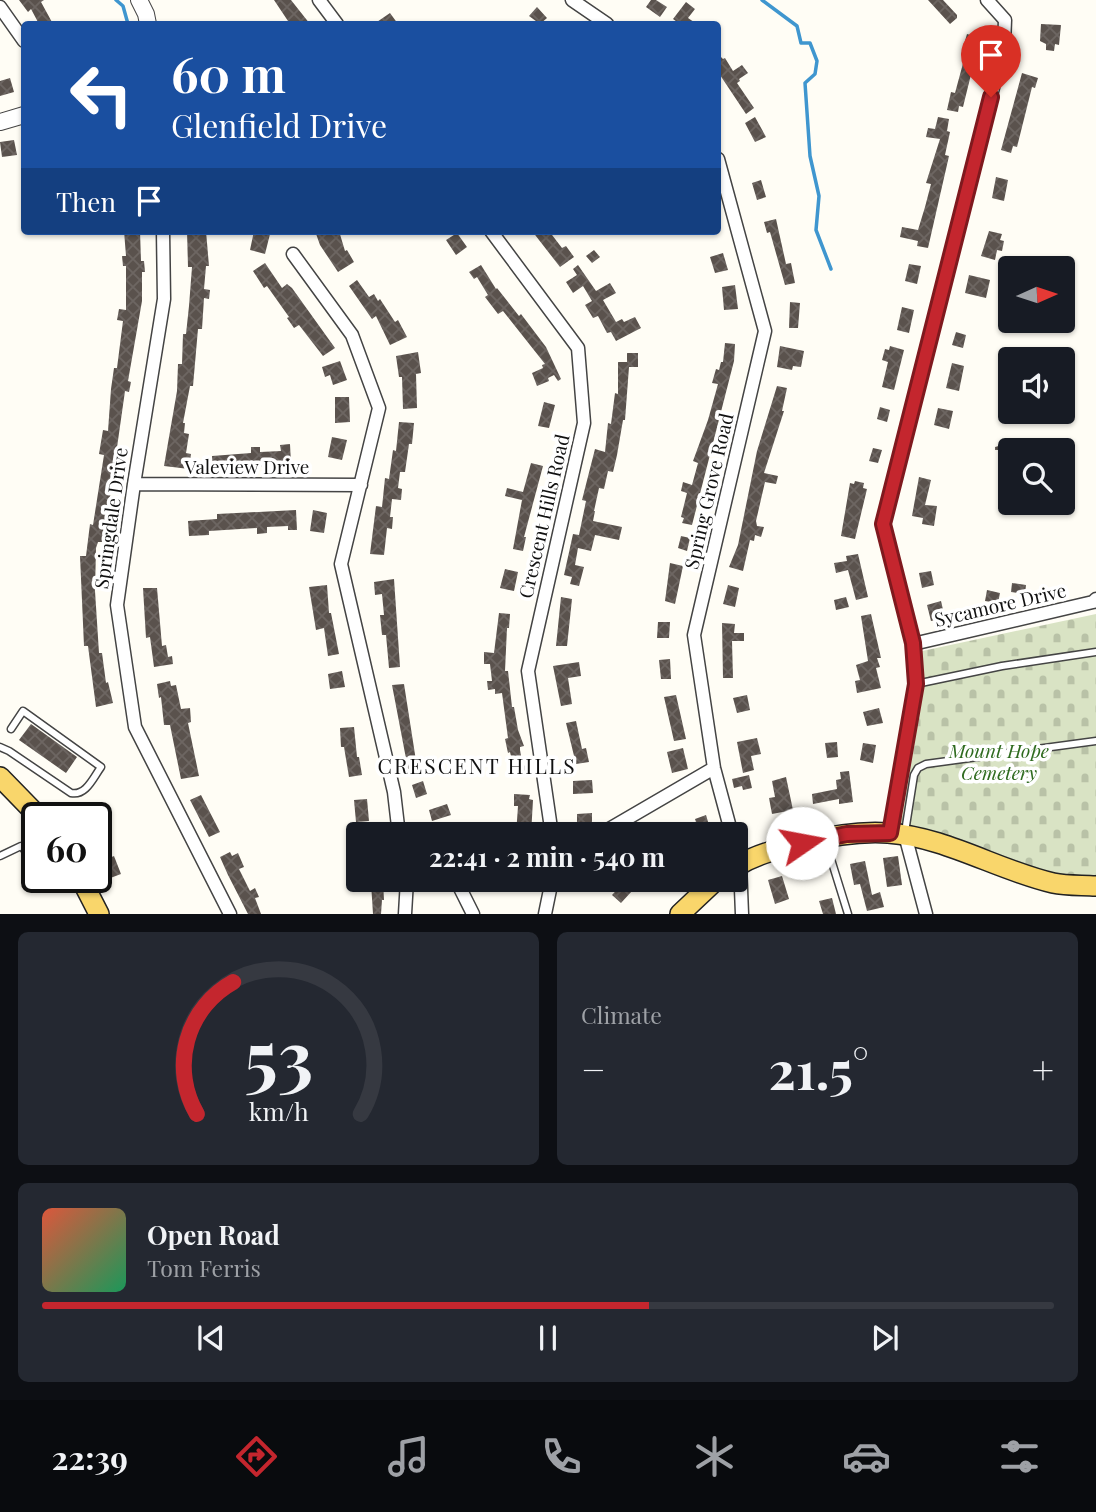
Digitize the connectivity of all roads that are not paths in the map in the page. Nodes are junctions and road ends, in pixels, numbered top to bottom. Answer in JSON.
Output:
{"nodes":[{"id":1,"x":139,"y":0,"type":"edge"},
{"id":2,"x":319,"y":0,"type":"edge"},
{"id":3,"x":572,"y":0,"type":"edge"},
{"id":4,"x":987,"y":0,"type":"edge"},
{"id":5,"x":0,"y":7,"type":"edge"},
{"id":6,"x":147,"y":21,"type":"edge"},
{"id":7,"x":335,"y":21,"type":"edge"},
{"id":8,"x":603,"y":21,"type":"edge"},
{"id":9,"x":21,"y":37,"type":"edge"},
{"id":10,"x":21,"y":117,"type":"edge"},
{"id":11,"x":0,"y":122,"type":"edge"},
{"id":12,"x":721,"y":170,"type":"edge"},
{"id":13,"x":163,"y":235,"type":"edge"},
{"id":14,"x":494,"y":235,"type":"edge"},
{"id":15,"x":293,"y":254,"type":"dead end"},
{"id":16,"x":134,"y":484,"type":"junction"},
{"id":17,"x":361,"y":485,"type":"junction"},
{"id":18,"x":1096,"y":599,"type":"edge"},
{"id":19,"x":913,"y":643,"type":"junction"},
{"id":20,"x":1096,"y":652,"type":"edge"},
{"id":21,"x":916,"y":684,"type":"junction"},
{"id":22,"x":11,"y":729,"type":"dead end"},
{"id":23,"x":1096,"y":741,"type":"edge"},
{"id":24,"x":0,"y":747,"type":"edge"},
{"id":25,"x":715,"y":768,"type":"junction"},
{"id":26,"x":0,"y":777,"type":"edge"},
{"id":27,"x":24,"y":802,"type":"edge"},
{"id":28,"x":398,"y":822,"type":"edge"},
{"id":29,"x":550,"y":822,"type":"edge"},
{"id":30,"x":622,"y":822,"type":"edge"},
{"id":31,"x":729,"y":822,"type":"edge"},
{"id":32,"x":897,"y":834,"type":"junction"},
{"id":33,"x":824,"y":838,"type":"junction"},
{"id":34,"x":21,"y":846,"type":"edge"},
{"id":35,"x":0,"y":856,"type":"edge"},
{"id":36,"x":748,"y":858,"type":"edge"},
{"id":37,"x":1096,"y":886,"type":"edge"},
{"id":38,"x":406,"y":892,"type":"edge"},
{"id":39,"x":462,"y":892,"type":"edge"},
{"id":40,"x":550,"y":892,"type":"edge"},
{"id":41,"x":703,"y":892,"type":"edge"},
{"id":42,"x":740,"y":892,"type":"edge"},
{"id":43,"x":88,"y":893,"type":"edge"},
{"id":44,"x":99,"y":914,"type":"edge"},
{"id":45,"x":230,"y":914,"type":"edge"},
{"id":46,"x":405,"y":914,"type":"edge"},
{"id":47,"x":472,"y":914,"type":"edge"},
{"id":48,"x":545,"y":914,"type":"edge"},
{"id":49,"x":680,"y":914,"type":"edge"},
{"id":50,"x":742,"y":914,"type":"edge"},
{"id":51,"x":848,"y":914,"type":"edge"},
{"id":52,"x":926,"y":914,"type":"edge"}],
"edges":[{"from":1,"to":6,"type":"street"},
{"from":2,"to":7,"type":"street"},
{"from":3,"to":8,"type":"street"},
{"from":4,"to":19,"type":"street"},
{"from":5,"to":9,"type":"street"},
{"from":10,"to":11,"type":"street"},
{"from":12,"to":25,"type":"street","name":"Spring Grove Road"},
{"from":13,"to":16,"type":"street","name":"Springdale Drive"},
{"from":14,"to":29,"type":"street","name":"Crescent Hills Road"},
{"from":15,"to":17,"type":"street"},
{"from":16,"to":17,"type":"street","name":"Valeview Drive"},
{"from":16,"to":45,"type":"street","name":"Springdale Drive"},
{"from":17,"to":28,"type":"street"},
{"from":18,"to":19,"type":"street","name":"Sycamore Drive"},
{"from":19,"to":21,"type":"street"},
{"from":20,"to":21,"type":"lane"},
{"from":21,"to":32,"type":"street"},
{"from":22,"to":24,"type":"lane"},
{"from":23,"to":32,"type":"lane"},
{"from":25,"to":30,"type":"street"},
{"from":25,"to":31,"type":"street","name":"Spring Grove Road"},
{"from":26,"to":27,"type":"main road"},
{"from":32,"to":33,"type":"main road"},
{"from":32,"to":37,"type":"main road"},
{"from":32,"to":52,"type":"street"},
{"from":33,"to":36,"type":"main road"},
{"from":33,"to":51,"type":"lane"},
{"from":34,"to":35,"type":"lane"},
{"from":38,"to":46,"type":"street"},
{"from":39,"to":47,"type":"street"},
{"from":40,"to":48,"type":"street"},
{"from":41,"to":49,"type":"main road"},
{"from":42,"to":50,"type":"street"},
{"from":43,"to":44,"type":"main road"}]}
